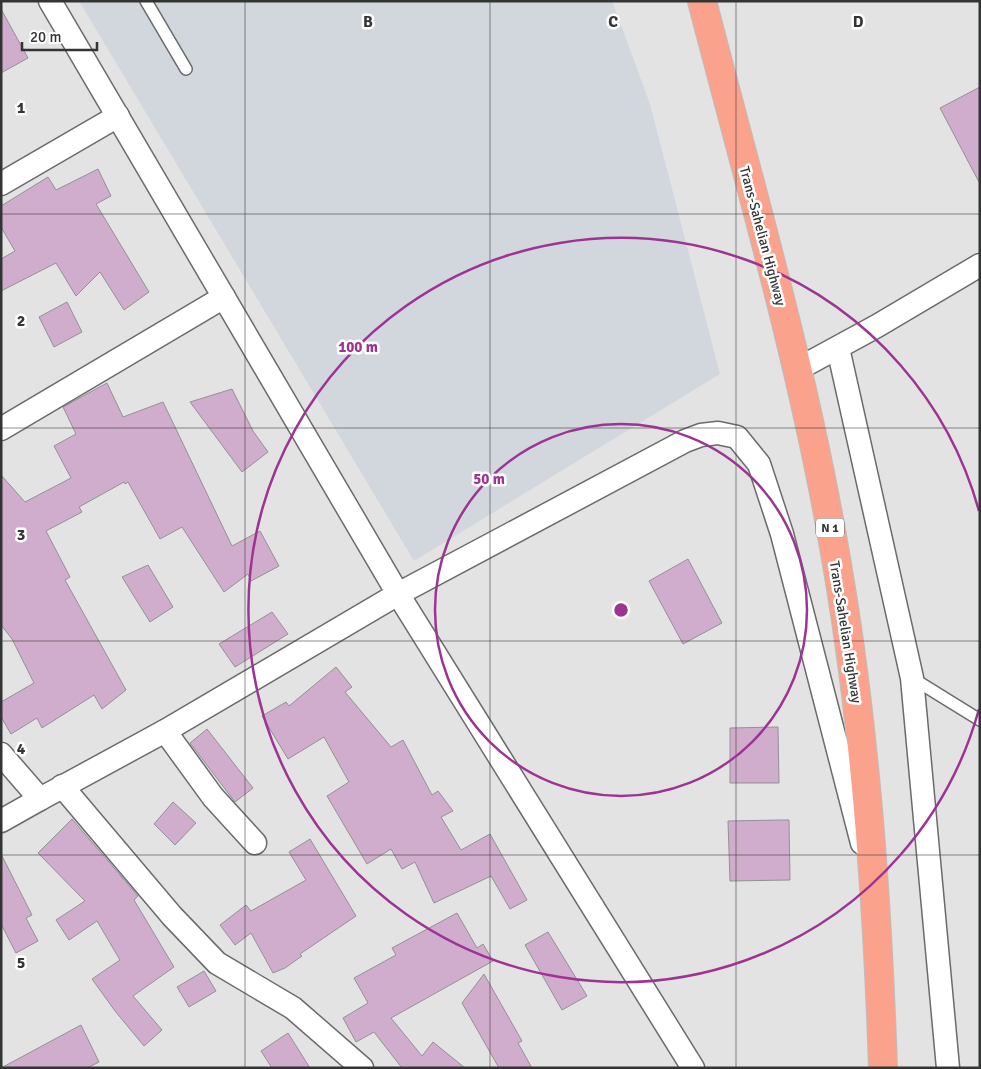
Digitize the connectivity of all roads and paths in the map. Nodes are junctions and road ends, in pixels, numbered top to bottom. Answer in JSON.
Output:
{"nodes":[{"id":1,"x":50,"y":1,"type":"edge"},
{"id":2,"x":146,"y":1,"type":"edge"},
{"id":3,"x":702,"y":1,"type":"edge"},
{"id":4,"x":186,"y":69,"type":"dead end"},
{"id":5,"x":118,"y":116,"type":"junction"},
{"id":6,"x":1,"y":184,"type":"edge"},
{"id":7,"x":980,"y":265,"type":"edge"},
{"id":8,"x":224,"y":297,"type":"junction"},
{"id":9,"x":838,"y":348,"type":"junction"},
{"id":10,"x":798,"y":369,"type":"junction"},
{"id":11,"x":1,"y":429,"type":"edge"},
{"id":12,"x":398,"y":594,"type":"junction"},
{"id":13,"x":912,"y":678,"type":"junction"},
{"id":14,"x":980,"y":720,"type":"edge"},
{"id":15,"x":165,"y":731,"type":"junction"},
{"id":16,"x":1,"y":754,"type":"edge"},
{"id":17,"x":62,"y":786,"type":"junction"},
{"id":18,"x":40,"y":799,"type":"junction"},
{"id":19,"x":1,"y":821,"type":"edge"},
{"id":20,"x":255,"y":842,"type":"dead end"},
{"id":21,"x":872,"y":878,"type":"junction"},
{"id":22,"x":362,"y":1068,"type":"edge"},
{"id":23,"x":692,"y":1068,"type":"edge"},
{"id":24,"x":883,"y":1068,"type":"edge"},
{"id":25,"x":948,"y":1068,"type":"edge"}],
"edges":[{"from":1,"to":5,"type":"street"},
{"from":2,"to":4,"type":"lane"},
{"from":3,"to":10,"type":"highway","name":"Trans-Sahelian Highway","number":"N 1"},
{"from":5,"to":6,"type":"street"},
{"from":5,"to":8,"type":"street"},
{"from":7,"to":9,"type":"street"},
{"from":8,"to":11,"type":"street"},
{"from":8,"to":12,"type":"street"},
{"from":9,"to":10,"type":"street"},
{"from":9,"to":13,"type":"street"},
{"from":10,"to":21,"type":"highway","name":"Trans-Sahelian Highway","number":"N 1"},
{"from":12,"to":15,"type":"street"},
{"from":12,"to":21,"type":"street"},
{"from":12,"to":23,"type":"street"},
{"from":13,"to":14,"type":"lane"},
{"from":13,"to":25,"type":"street"},
{"from":15,"to":17,"type":"street"},
{"from":15,"to":20,"type":"street"},
{"from":16,"to":18,"type":"street"},
{"from":17,"to":18,"type":"street"},
{"from":17,"to":22,"type":"street"},
{"from":18,"to":19,"type":"street"},
{"from":21,"to":24,"type":"highway","name":"Trans-Sahelian Highway","number":"N 1"}]}
